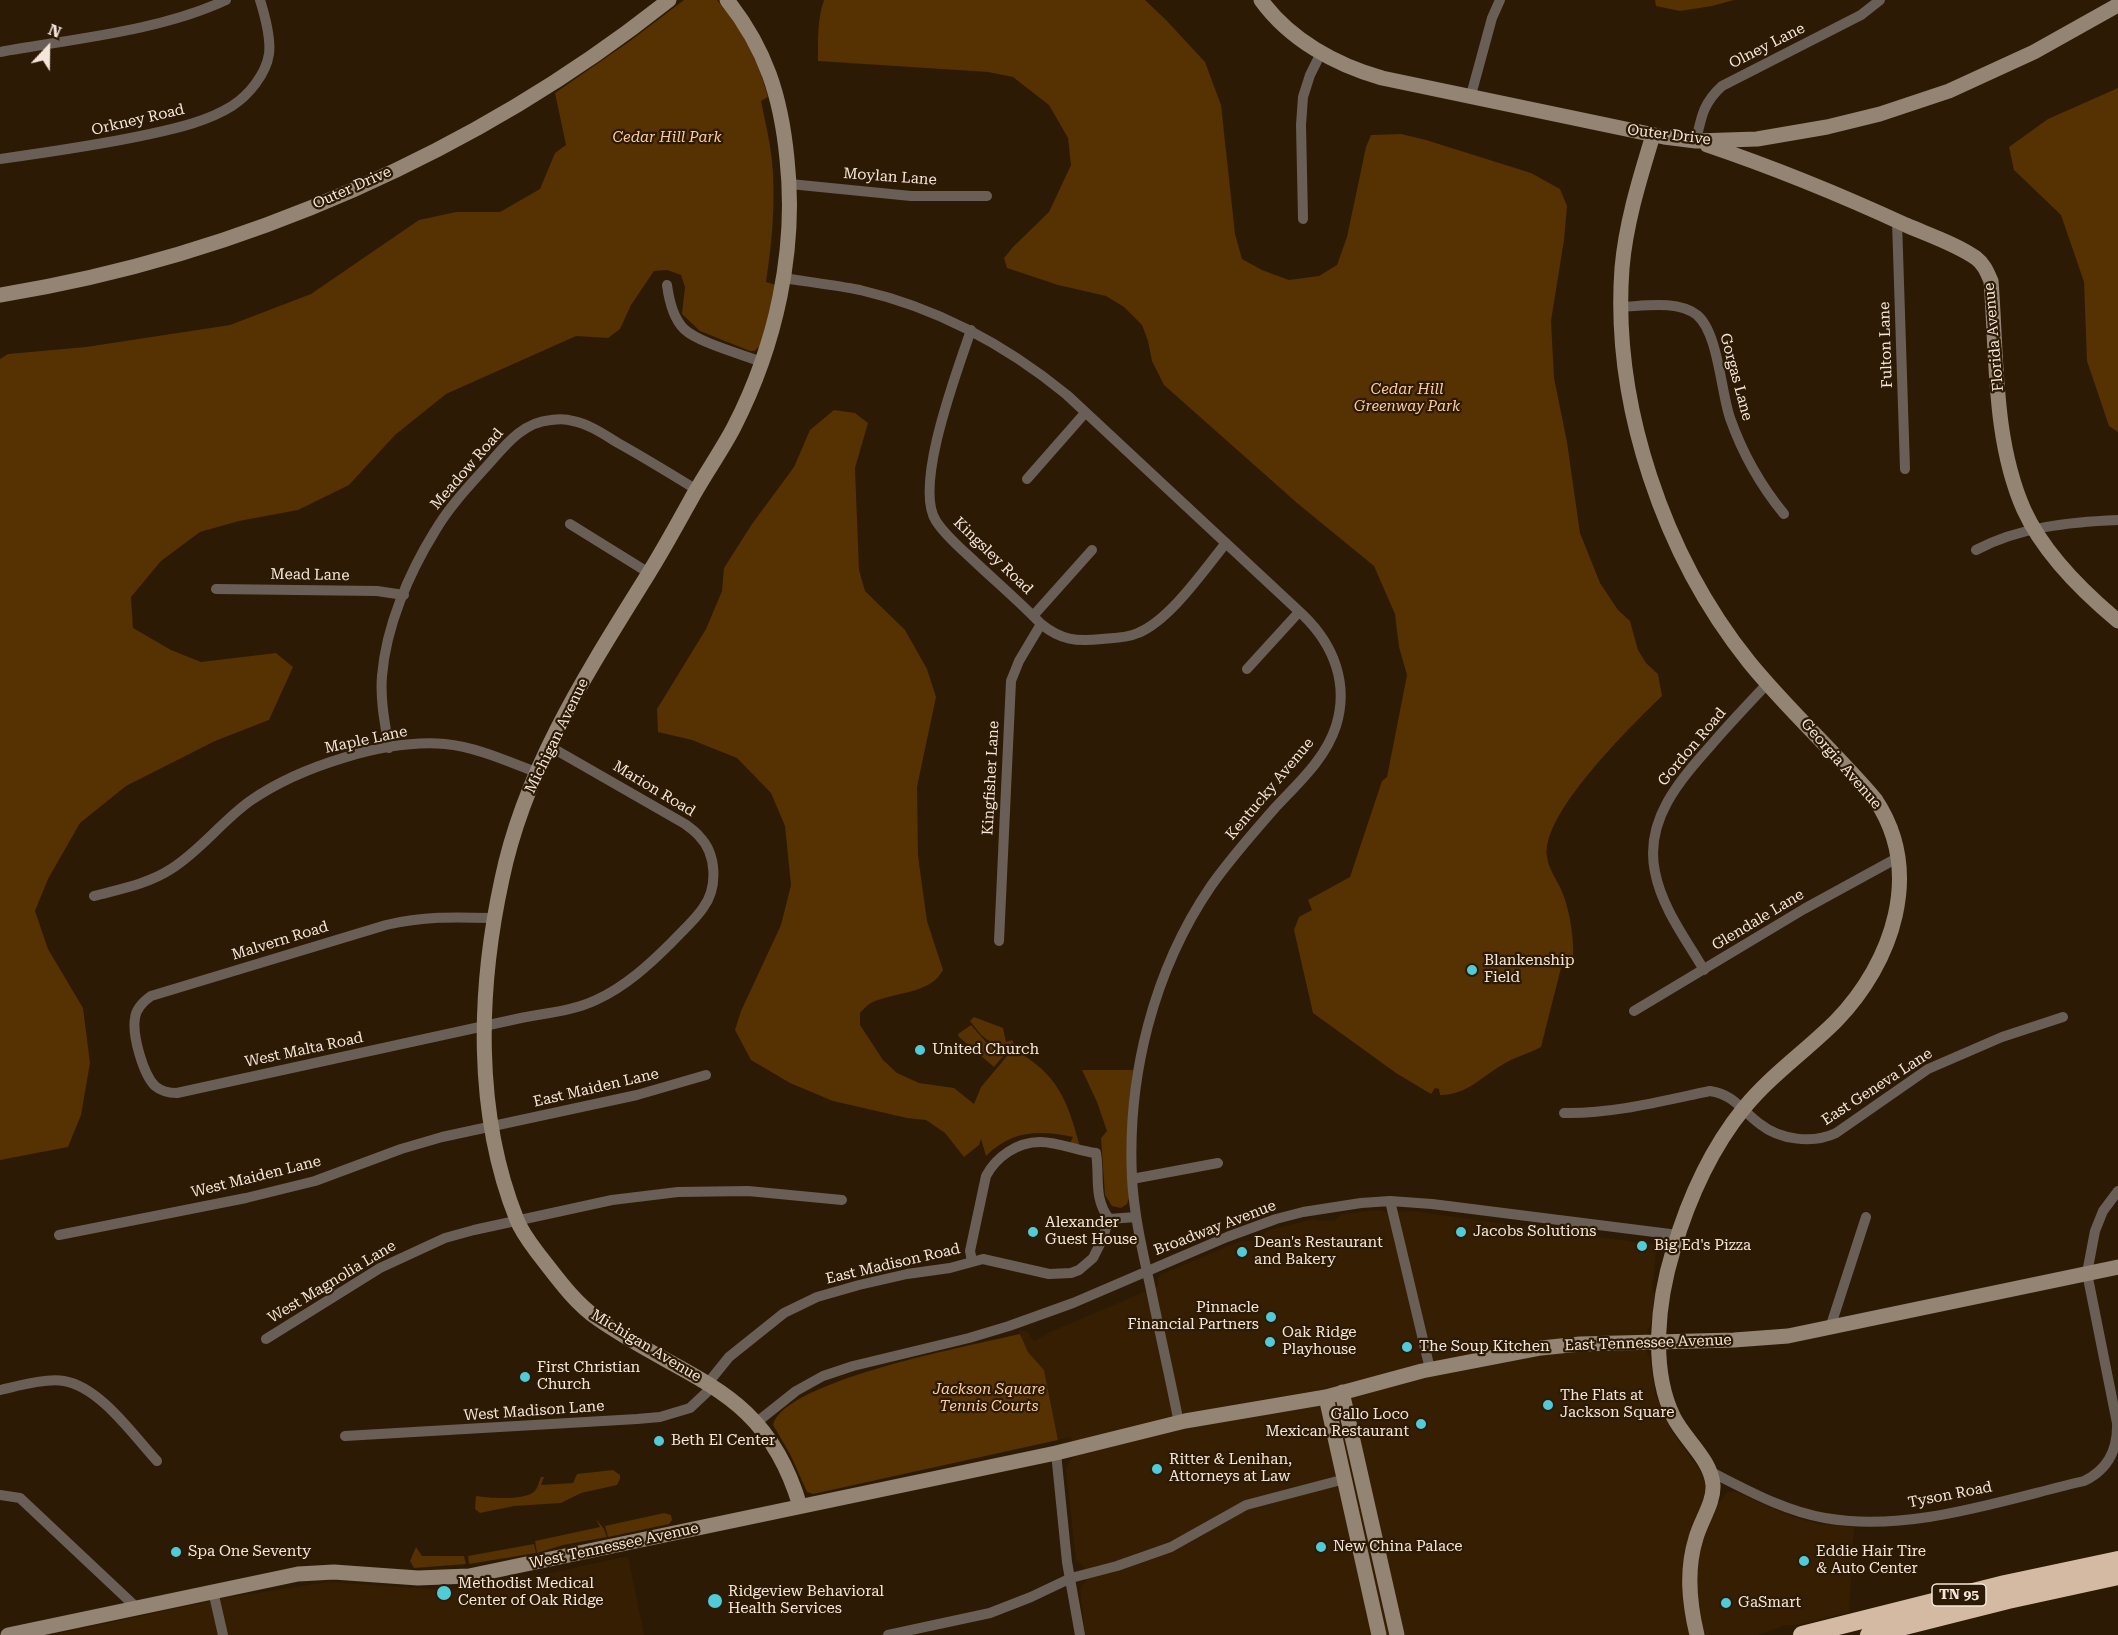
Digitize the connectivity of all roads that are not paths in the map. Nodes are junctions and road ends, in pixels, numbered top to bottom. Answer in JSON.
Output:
{"nodes":[{"id":1,"x":226,"y":0,"type":"edge"},
{"id":2,"x":260,"y":0,"type":"edge"},
{"id":3,"x":669,"y":0,"type":"edge"},
{"id":4,"x":727,"y":0,"type":"edge"},
{"id":5,"x":1260,"y":0,"type":"edge"},
{"id":6,"x":1500,"y":0,"type":"edge"},
{"id":7,"x":1880,"y":0,"type":"edge"},
{"id":8,"x":2118,"y":5,"type":"edge"},
{"id":9,"x":0,"y":52,"type":"edge"},
{"id":10,"x":1321,"y":53,"type":"junction"},
{"id":11,"x":1471,"y":95,"type":"junction"},
{"id":12,"x":1653,"y":135,"type":"junction"},
{"id":13,"x":1757,"y":139,"type":"junction"},
{"id":14,"x":1696,"y":141,"type":"junction"},
{"id":15,"x":0,"y":159,"type":"edge"},
{"id":16,"x":1757,"y":161,"type":"junction"},
{"id":17,"x":790,"y":184,"type":"junction"},
{"id":18,"x":987,"y":196,"type":"dead end"},
{"id":19,"x":1303,"y":219,"type":"dead end"},
{"id":20,"x":1897,"y":221,"type":"junction"},
{"id":21,"x":783,"y":278,"type":"junction"},
{"id":22,"x":667,"y":285,"type":"dead end"},
{"id":23,"x":0,"y":295,"type":"edge"},
{"id":24,"x":1621,"y":307,"type":"junction"},
{"id":25,"x":970,"y":330,"type":"junction"},
{"id":26,"x":762,"y":362,"type":"junction"},
{"id":27,"x":1085,"y":412,"type":"junction"},
{"id":28,"x":1905,"y":469,"type":"dead end"},
{"id":29,"x":1027,"y":479,"type":"dead end"},
{"id":30,"x":697,"y":490,"type":"junction"},
{"id":31,"x":1784,"y":514,"type":"dead end"},
{"id":32,"x":2118,"y":520,"type":"edge"},
{"id":33,"x":570,"y":524,"type":"dead end"},
{"id":34,"x":2034,"y":529,"type":"junction"},
{"id":35,"x":1226,"y":543,"type":"junction"},
{"id":36,"x":1092,"y":550,"type":"dead end"},
{"id":37,"x":1976,"y":550,"type":"dead end"},
{"id":38,"x":649,"y":573,"type":"junction"},
{"id":39,"x":216,"y":589,"type":"dead end"},
{"id":40,"x":404,"y":595,"type":"junction"},
{"id":41,"x":1299,"y":612,"type":"junction"},
{"id":42,"x":1037,"y":620,"type":"junction"},
{"id":43,"x":2118,"y":621,"type":"edge"},
{"id":44,"x":1248,"y":669,"type":"dead end"},
{"id":45,"x":1768,"y":683,"type":"junction"},
{"id":46,"x":549,"y":746,"type":"junction"},
{"id":47,"x":389,"y":748,"type":"junction"},
{"id":48,"x":536,"y":771,"type":"junction"},
{"id":49,"x":1899,"y":857,"type":"junction"},
{"id":50,"x":713,"y":881,"type":"joint"},
{"id":51,"x":94,"y":896,"type":"dead end"},
{"id":52,"x":494,"y":918,"type":"junction"},
{"id":53,"x":999,"y":941,"type":"dead end"},
{"id":54,"x":1704,"y":970,"type":"junction"},
{"id":55,"x":1634,"y":1011,"type":"dead end"},
{"id":56,"x":2063,"y":1017,"type":"dead end"},
{"id":57,"x":484,"y":1026,"type":"junction"},
{"id":58,"x":143,"y":1065,"type":"joint"},
{"id":59,"x":706,"y":1075,"type":"dead end"},
{"id":60,"x":1743,"y":1109,"type":"junction"},
{"id":61,"x":1564,"y":1113,"type":"dead end"},
{"id":62,"x":492,"y":1126,"type":"junction"},
{"id":63,"x":1218,"y":1162,"type":"dead end"},
{"id":64,"x":1132,"y":1179,"type":"junction"},
{"id":65,"x":2118,"y":1191,"type":"edge"},
{"id":66,"x":842,"y":1200,"type":"dead end"},
{"id":67,"x":1390,"y":1201,"type":"junction"},
{"id":68,"x":1136,"y":1217,"type":"junction"},
{"id":69,"x":1866,"y":1217,"type":"dead end"},
{"id":70,"x":1109,"y":1219,"type":"junction"},
{"id":71,"x":517,"y":1220,"type":"junction"},
{"id":72,"x":59,"y":1235,"type":"dead end"},
{"id":73,"x":1678,"y":1235,"type":"junction"},
{"id":74,"x":972,"y":1261,"type":"junction"},
{"id":75,"x":2118,"y":1267,"type":"edge"},
{"id":76,"x":1147,"y":1272,"type":"junction"},
{"id":77,"x":2087,"y":1273,"type":"junction"},
{"id":78,"x":1830,"y":1328,"type":"junction"},
{"id":79,"x":266,"y":1339,"type":"dead end"},
{"id":80,"x":1659,"y":1342,"type":"junction"},
{"id":81,"x":1430,"y":1370,"type":"junction"},
{"id":82,"x":2113,"y":1377,"type":"edge"},
{"id":83,"x":708,"y":1383,"type":"junction"},
{"id":84,"x":0,"y":1390,"type":"edge"},
{"id":85,"x":1342,"y":1392,"type":"junction"},
{"id":86,"x":1326,"y":1397,"type":"junction"},
{"id":87,"x":757,"y":1422,"type":"junction"},
{"id":88,"x":1179,"y":1423,"type":"junction"},
{"id":89,"x":1350,"y":1424,"type":"junction"},
{"id":90,"x":1333,"y":1428,"type":"junction"},
{"id":91,"x":345,"y":1436,"type":"dead end"},
{"id":92,"x":1056,"y":1453,"type":"junction"},
{"id":93,"x":157,"y":1461,"type":"dead end"},
{"id":94,"x":1711,"y":1472,"type":"junction"},
{"id":95,"x":1362,"y":1476,"type":"junction"},
{"id":96,"x":1345,"y":1479,"type":"junction"},
{"id":97,"x":0,"y":1495,"type":"edge"},
{"id":98,"x":800,"y":1506,"type":"junction"},
{"id":99,"x":2118,"y":1560,"type":"edge"},
{"id":100,"x":2118,"y":1576,"type":"edge"},
{"id":101,"x":1071,"y":1578,"type":"junction"},
{"id":102,"x":1386,"y":1587,"type":"junction"},
{"id":103,"x":213,"y":1591,"type":"junction"},
{"id":104,"x":1370,"y":1592,"type":"junction"},
{"id":105,"x":2007,"y":1592,"type":"junction"},
{"id":106,"x":137,"y":1608,"type":"junction"},
{"id":107,"x":1855,"y":1628,"type":"edge"},
{"id":108,"x":8,"y":1635,"type":"edge"},
{"id":109,"x":223,"y":1635,"type":"edge"},
{"id":110,"x":888,"y":1635,"type":"edge"},
{"id":111,"x":1080,"y":1635,"type":"edge"},
{"id":112,"x":1379,"y":1635,"type":"edge"},
{"id":113,"x":1397,"y":1635,"type":"edge"},
{"id":114,"x":1697,"y":1635,"type":"edge"},
{"id":115,"x":1802,"y":1635,"type":"edge"},
{"id":116,"x":1869,"y":1635,"type":"edge"}],
"edges":[{"from":1,"to":9,"type":"street"},
{"from":2,"to":15,"type":"street","name":"Orkney Road"},
{"from":3,"to":23,"type":"street","name":"Outer Drive"},
{"from":4,"to":17,"type":"street","name":"Michigan Avenue"},
{"from":5,"to":10,"type":"street","name":"Outer Drive"},
{"from":6,"to":11,"type":"street"},
{"from":7,"to":14,"type":"street","name":"Olney Lane"},
{"from":8,"to":13,"type":"street","name":"Outer Drive"},
{"from":10,"to":11,"type":"street","name":"Outer Drive"},
{"from":10,"to":19,"type":"street"},
{"from":11,"to":12,"type":"street","name":"Outer Drive"},
{"from":12,"to":14,"type":"street","name":"Outer Drive"},
{"from":12,"to":24,"type":"street","name":"Georgia Avenue"},
{"from":13,"to":14,"type":"street","name":"Outer Drive"},
{"from":13,"to":16,"type":"street"},
{"from":14,"to":16,"type":"street","name":"Florida Avenue"},
{"from":16,"to":20,"type":"street","name":"Florida Avenue"},
{"from":17,"to":18,"type":"street","name":"Moylan Lane"},
{"from":17,"to":21,"type":"street","name":"Michigan Avenue"},
{"from":20,"to":28,"type":"street","name":"Fulton Lane"},
{"from":20,"to":34,"type":"street","name":"Florida Avenue"},
{"from":21,"to":25,"type":"street","name":"Kentucky Avenue"},
{"from":21,"to":26,"type":"street","name":"Michigan Avenue"},
{"from":22,"to":26,"type":"street"},
{"from":24,"to":31,"type":"street","name":"Gorgas Lane"},
{"from":24,"to":45,"type":"street","name":"Georgia Avenue"},
{"from":25,"to":27,"type":"street","name":"Kentucky Avenue"},
{"from":25,"to":42,"type":"street","name":"Kingsley Road"},
{"from":26,"to":30,"type":"street","name":"Michigan Avenue"},
{"from":27,"to":29,"type":"street"},
{"from":27,"to":35,"type":"street","name":"Kentucky Avenue"},
{"from":30,"to":38,"type":"street","name":"Michigan Avenue"},
{"from":30,"to":40,"type":"street","name":"Meadow Road"},
{"from":32,"to":34,"type":"street"},
{"from":33,"to":38,"type":"street"},
{"from":34,"to":37,"type":"street"},
{"from":34,"to":43,"type":"street","name":"Florida Avenue"},
{"from":35,"to":41,"type":"street","name":"Kentucky Avenue"},
{"from":35,"to":42,"type":"street","name":"Kingsley Road"},
{"from":36,"to":42,"type":"street","name":"Kingfisher Lane"},
{"from":38,"to":46,"type":"street","name":"Michigan Avenue"},
{"from":39,"to":40,"type":"street","name":"Mead Lane"},
{"from":40,"to":47,"type":"street","name":"Meadow Road"},
{"from":41,"to":44,"type":"street"},
{"from":41,"to":64,"type":"street","name":"Kentucky Avenue"},
{"from":42,"to":53,"type":"street","name":"Kingfisher Lane"},
{"from":45,"to":49,"type":"street","name":"Georgia Avenue"},
{"from":45,"to":54,"type":"street","name":"Gordon Road"},
{"from":46,"to":48,"type":"street","name":"Michigan Avenue"},
{"from":46,"to":50,"type":"street","name":"Marion Road"},
{"from":47,"to":48,"type":"street","name":"Maple Lane"},
{"from":47,"to":51,"type":"street","name":"Maple Lane"},
{"from":48,"to":52,"type":"street","name":"Michigan Avenue"},
{"from":49,"to":54,"type":"street","name":"Glendale Lane"},
{"from":49,"to":60,"type":"street","name":"Georgia Avenue"},
{"from":50,"to":57,"type":"street","name":"West Malta Road"},
{"from":52,"to":57,"type":"street","name":"Michigan Avenue"},
{"from":52,"to":58,"type":"street","name":"Malvern Road"},
{"from":54,"to":55,"type":"street","name":"Glendale Lane"},
{"from":56,"to":60,"type":"street","name":"East Geneva Lane"},
{"from":57,"to":58,"type":"street","name":"West Malta Road"},
{"from":57,"to":62,"type":"street","name":"Michigan Avenue"},
{"from":59,"to":62,"type":"street","name":"East Maiden Lane"},
{"from":60,"to":61,"type":"street","name":"East Geneva Lane"},
{"from":60,"to":73,"type":"street","name":"Georgia Avenue"},
{"from":62,"to":71,"type":"street","name":"Michigan Avenue"},
{"from":62,"to":72,"type":"street","name":"West Maiden Lane"},
{"from":63,"to":64,"type":"street"},
{"from":64,"to":68,"type":"street","name":"Kentucky Avenue"},
{"from":65,"to":77,"type":"street"},
{"from":66,"to":71,"type":"street","name":"West Magnolia Lane"},
{"from":67,"to":73,"type":"street","name":"Broadway Avenue"},
{"from":67,"to":76,"type":"street","name":"Broadway Avenue"},
{"from":67,"to":81,"type":"street"},
{"from":68,"to":70,"type":"street"},
{"from":68,"to":76,"type":"street","name":"Kentucky Avenue"},
{"from":69,"to":78,"type":"street"},
{"from":70,"to":74,"type":"street","name":"East Madison Road"},
{"from":70,"to":74,"type":"street","name":"East Madison Road"},
{"from":71,"to":79,"type":"street","name":"West Magnolia Lane"},
{"from":71,"to":83,"type":"street","name":"Michigan Avenue"},
{"from":73,"to":80,"type":"street","name":"Georgia Avenue"},
{"from":74,"to":83,"type":"street","name":"East Madison Road"},
{"from":75,"to":77,"type":"street","name":"East Tennessee Avenue"},
{"from":76,"to":87,"type":"street","name":"Broadway Avenue"},
{"from":76,"to":88,"type":"street","name":"Kentucky Avenue"},
{"from":77,"to":78,"type":"street","name":"East Tennessee Avenue"},
{"from":77,"to":82,"type":"street","name":"Tyson Road"},
{"from":78,"to":80,"type":"street","name":"East Tennessee Avenue"},
{"from":80,"to":81,"type":"street","name":"East Tennessee Avenue"},
{"from":80,"to":94,"type":"street","name":"Georgia Avenue"},
{"from":81,"to":85,"type":"street","name":"East Tennessee Avenue"},
{"from":82,"to":94,"type":"street","name":"Tyson Road"},
{"from":83,"to":87,"type":"street","name":"Michigan Avenue"},
{"from":83,"to":91,"type":"street","name":"West Madison Lane"},
{"from":84,"to":93,"type":"street"},
{"from":85,"to":86,"type":"street","name":"East Tennessee Avenue"},
{"from":85,"to":89,"type":"street"},
{"from":86,"to":88,"type":"street","name":"East Tennessee Avenue"},
{"from":86,"to":90,"type":"street"},
{"from":87,"to":98,"type":"street","name":"Michigan Avenue"},
{"from":88,"to":92,"type":"street","name":"West Tennessee Avenue"},
{"from":89,"to":90,"type":"street"},
{"from":89,"to":95,"type":"street"},
{"from":90,"to":96,"type":"street"},
{"from":92,"to":98,"type":"street","name":"West Tennessee Avenue"},
{"from":92,"to":101,"type":"street"},
{"from":94,"to":114,"type":"street"},
{"from":95,"to":96,"type":"street"},
{"from":95,"to":102,"type":"street"},
{"from":96,"to":101,"type":"street"},
{"from":96,"to":104,"type":"street"},
{"from":97,"to":106,"type":"street"},
{"from":98,"to":103,"type":"street","name":"West Tennessee Avenue"},
{"from":99,"to":105,"type":"highway","number":"TN 95"},
{"from":100,"to":105,"type":"highway","number":"TN 95"},
{"from":101,"to":110,"type":"street"},
{"from":101,"to":111,"type":"street"},
{"from":102,"to":104,"type":"street"},
{"from":102,"to":113,"type":"street"},
{"from":103,"to":106,"type":"street","name":"West Tennessee Avenue"},
{"from":103,"to":109,"type":"street"},
{"from":104,"to":112,"type":"street"},
{"from":105,"to":107,"type":"highway","number":"TN 95"},
{"from":105,"to":116,"type":"highway","number":"TN 95"},
{"from":106,"to":108,"type":"street","name":"West Tennessee Avenue"},
{"from":107,"to":115,"type":"highway","number":"TN 95"}]}
